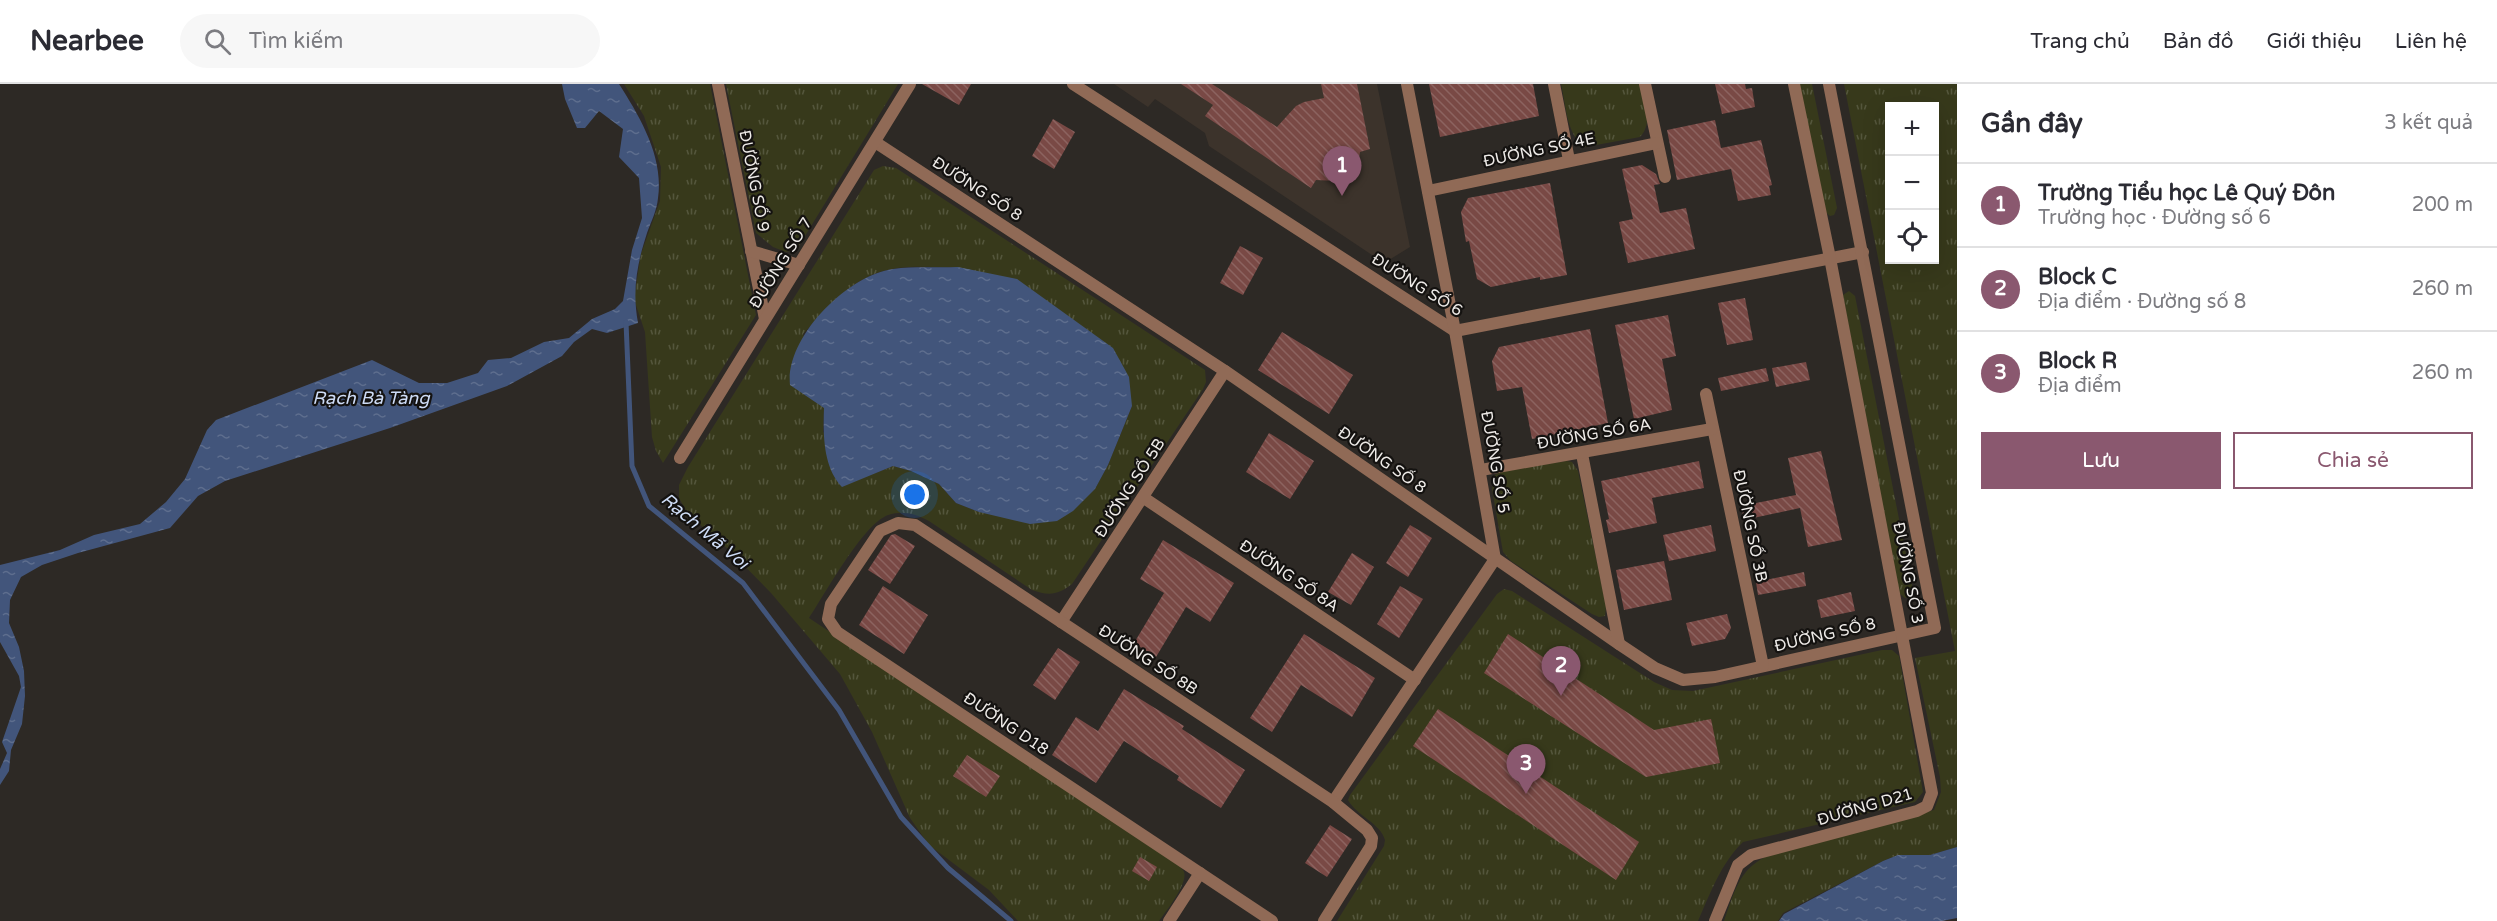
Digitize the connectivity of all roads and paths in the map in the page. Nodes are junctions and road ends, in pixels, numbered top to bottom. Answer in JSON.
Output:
{"nodes":[{"id":1,"x":718,"y":84,"type":"edge"},
{"id":2,"x":910,"y":84,"type":"edge"},
{"id":3,"x":1073,"y":84,"type":"edge"},
{"id":4,"x":1407,"y":84,"type":"edge"},
{"id":5,"x":1554,"y":84,"type":"edge"},
{"id":6,"x":1646,"y":84,"type":"edge"},
{"id":7,"x":1794,"y":84,"type":"edge"},
{"id":8,"x":1829,"y":84,"type":"edge"},
{"id":9,"x":875,"y":142,"type":"junction"},
{"id":10,"x":1657,"y":143,"type":"junction"},
{"id":11,"x":1569,"y":160,"type":"junction"},
{"id":12,"x":1665,"y":177,"type":"dead end"},
{"id":13,"x":1428,"y":191,"type":"junction"},
{"id":14,"x":752,"y":252,"type":"junction"},
{"id":15,"x":1863,"y":252,"type":"junction"},
{"id":16,"x":1830,"y":258,"type":"junction"},
{"id":17,"x":799,"y":265,"type":"junction"},
{"id":18,"x":765,"y":319,"type":"junction"},
{"id":19,"x":1455,"y":331,"type":"junction"},
{"id":20,"x":1225,"y":371,"type":"junction"},
{"id":21,"x":1706,"y":393,"type":"dead end"},
{"id":22,"x":1712,"y":429,"type":"junction"},
{"id":23,"x":1582,"y":454,"type":"junction"},
{"id":24,"x":680,"y":458,"type":"dead end"},
{"id":25,"x":1481,"y":470,"type":"junction"},
{"id":26,"x":1144,"y":498,"type":"junction"},
{"id":27,"x":898,"y":523,"type":"joint"},
{"id":28,"x":1495,"y":559,"type":"junction"},
{"id":29,"x":1061,"y":622,"type":"junction"},
{"id":30,"x":1902,"y":635,"type":"junction"},
{"id":31,"x":1619,"y":644,"type":"junction"},
{"id":32,"x":1763,"y":666,"type":"junction"},
{"id":33,"x":1415,"y":680,"type":"junction"},
{"id":34,"x":1333,"y":802,"type":"junction"},
{"id":35,"x":1200,"y":873,"type":"junction"},
{"id":36,"x":1169,"y":921,"type":"edge"},
{"id":37,"x":1272,"y":921,"type":"edge"},
{"id":38,"x":1324,"y":921,"type":"edge"},
{"id":39,"x":1715,"y":921,"type":"edge"}],
"edges":[{"from":1,"to":14,"type":"street","name":"ĐƯỜNG SỐ 9"},
{"from":2,"to":9,"type":"street","name":"ĐƯỜNG SỐ 7"},
{"from":3,"to":19,"type":"street","name":"ĐƯỜNG SỐ 6"},
{"from":4,"to":13,"type":"street","name":"ĐƯỜNG SỐ 5"},
{"from":5,"to":11,"type":"street"},
{"from":6,"to":10,"type":"street"},
{"from":7,"to":16,"type":"street","name":"ĐƯỜNG SỐ 3"},
{"from":8,"to":15,"type":"street","name":"ĐƯỜNG SỐ 3"},
{"from":9,"to":17,"type":"street","name":"ĐƯỜNG SỐ 7"},
{"from":9,"to":20,"type":"street","name":"ĐƯỜNG SỐ 8"},
{"from":10,"to":11,"type":"street","name":"ĐƯỜNG SỐ 4E"},
{"from":10,"to":12,"type":"street"},
{"from":11,"to":13,"type":"street","name":"ĐƯỜNG SỐ 4E"},
{"from":13,"to":19,"type":"street","name":"ĐƯỜNG SỐ 5"},
{"from":14,"to":17,"type":"street"},
{"from":14,"to":18,"type":"street","name":"ĐƯỜNG SỐ 9"},
{"from":15,"to":16,"type":"street","name":"ĐƯỜNG SỐ 6"},
{"from":15,"to":30,"type":"street","name":"ĐƯỜNG SỐ 3"},
{"from":16,"to":19,"type":"street","name":"ĐƯỜNG SỐ 6"},
{"from":16,"to":30,"type":"street","name":"ĐƯỜNG SỐ 3"},
{"from":17,"to":18,"type":"street","name":"ĐƯỜNG SỐ 7"},
{"from":18,"to":24,"type":"street","name":"ĐƯỜNG SỐ 7"},
{"from":19,"to":25,"type":"street","name":"ĐƯỜNG SỐ 5"},
{"from":20,"to":26,"type":"street","name":"ĐƯỜNG SỐ 5B"},
{"from":20,"to":28,"type":"street","name":"ĐƯỜNG SỐ 8"},
{"from":21,"to":22,"type":"street","name":"ĐƯỜNG SỐ 3B"},
{"from":22,"to":23,"type":"street","name":"ĐƯỜNG SỐ 6A"},
{"from":22,"to":32,"type":"street","name":"ĐƯỜNG SỐ 3B"},
{"from":23,"to":25,"type":"street","name":"ĐƯỜNG SỐ 6A"},
{"from":23,"to":31,"type":"street"},
{"from":25,"to":28,"type":"street","name":"ĐƯỜNG SỐ 5"},
{"from":26,"to":29,"type":"street","name":"ĐƯỜNG SỐ 5B"},
{"from":26,"to":33,"type":"street","name":"ĐƯỜNG SỐ 8A"},
{"from":27,"to":29,"type":"street","name":"ĐƯỜNG SỐ 8B"},
{"from":27,"to":35,"type":"street","name":"ĐƯỜNG D18"},
{"from":28,"to":31,"type":"street","name":"ĐƯỜNG SỐ 8"},
{"from":28,"to":33,"type":"street"},
{"from":29,"to":34,"type":"street","name":"ĐƯỜNG SỐ 8B"},
{"from":30,"to":32,"type":"street","name":"ĐƯỜNG SỐ 8"},
{"from":30,"to":39,"type":"street","name":"ĐƯỜNG D21"},
{"from":31,"to":32,"type":"street","name":"ĐƯỜNG SỐ 8"},
{"from":33,"to":34,"type":"street"},
{"from":34,"to":38,"type":"street","name":"ĐƯỜNG SỐ 8B"},
{"from":35,"to":36,"type":"street"},
{"from":35,"to":37,"type":"street","name":"ĐƯỜNG D18"}]}
